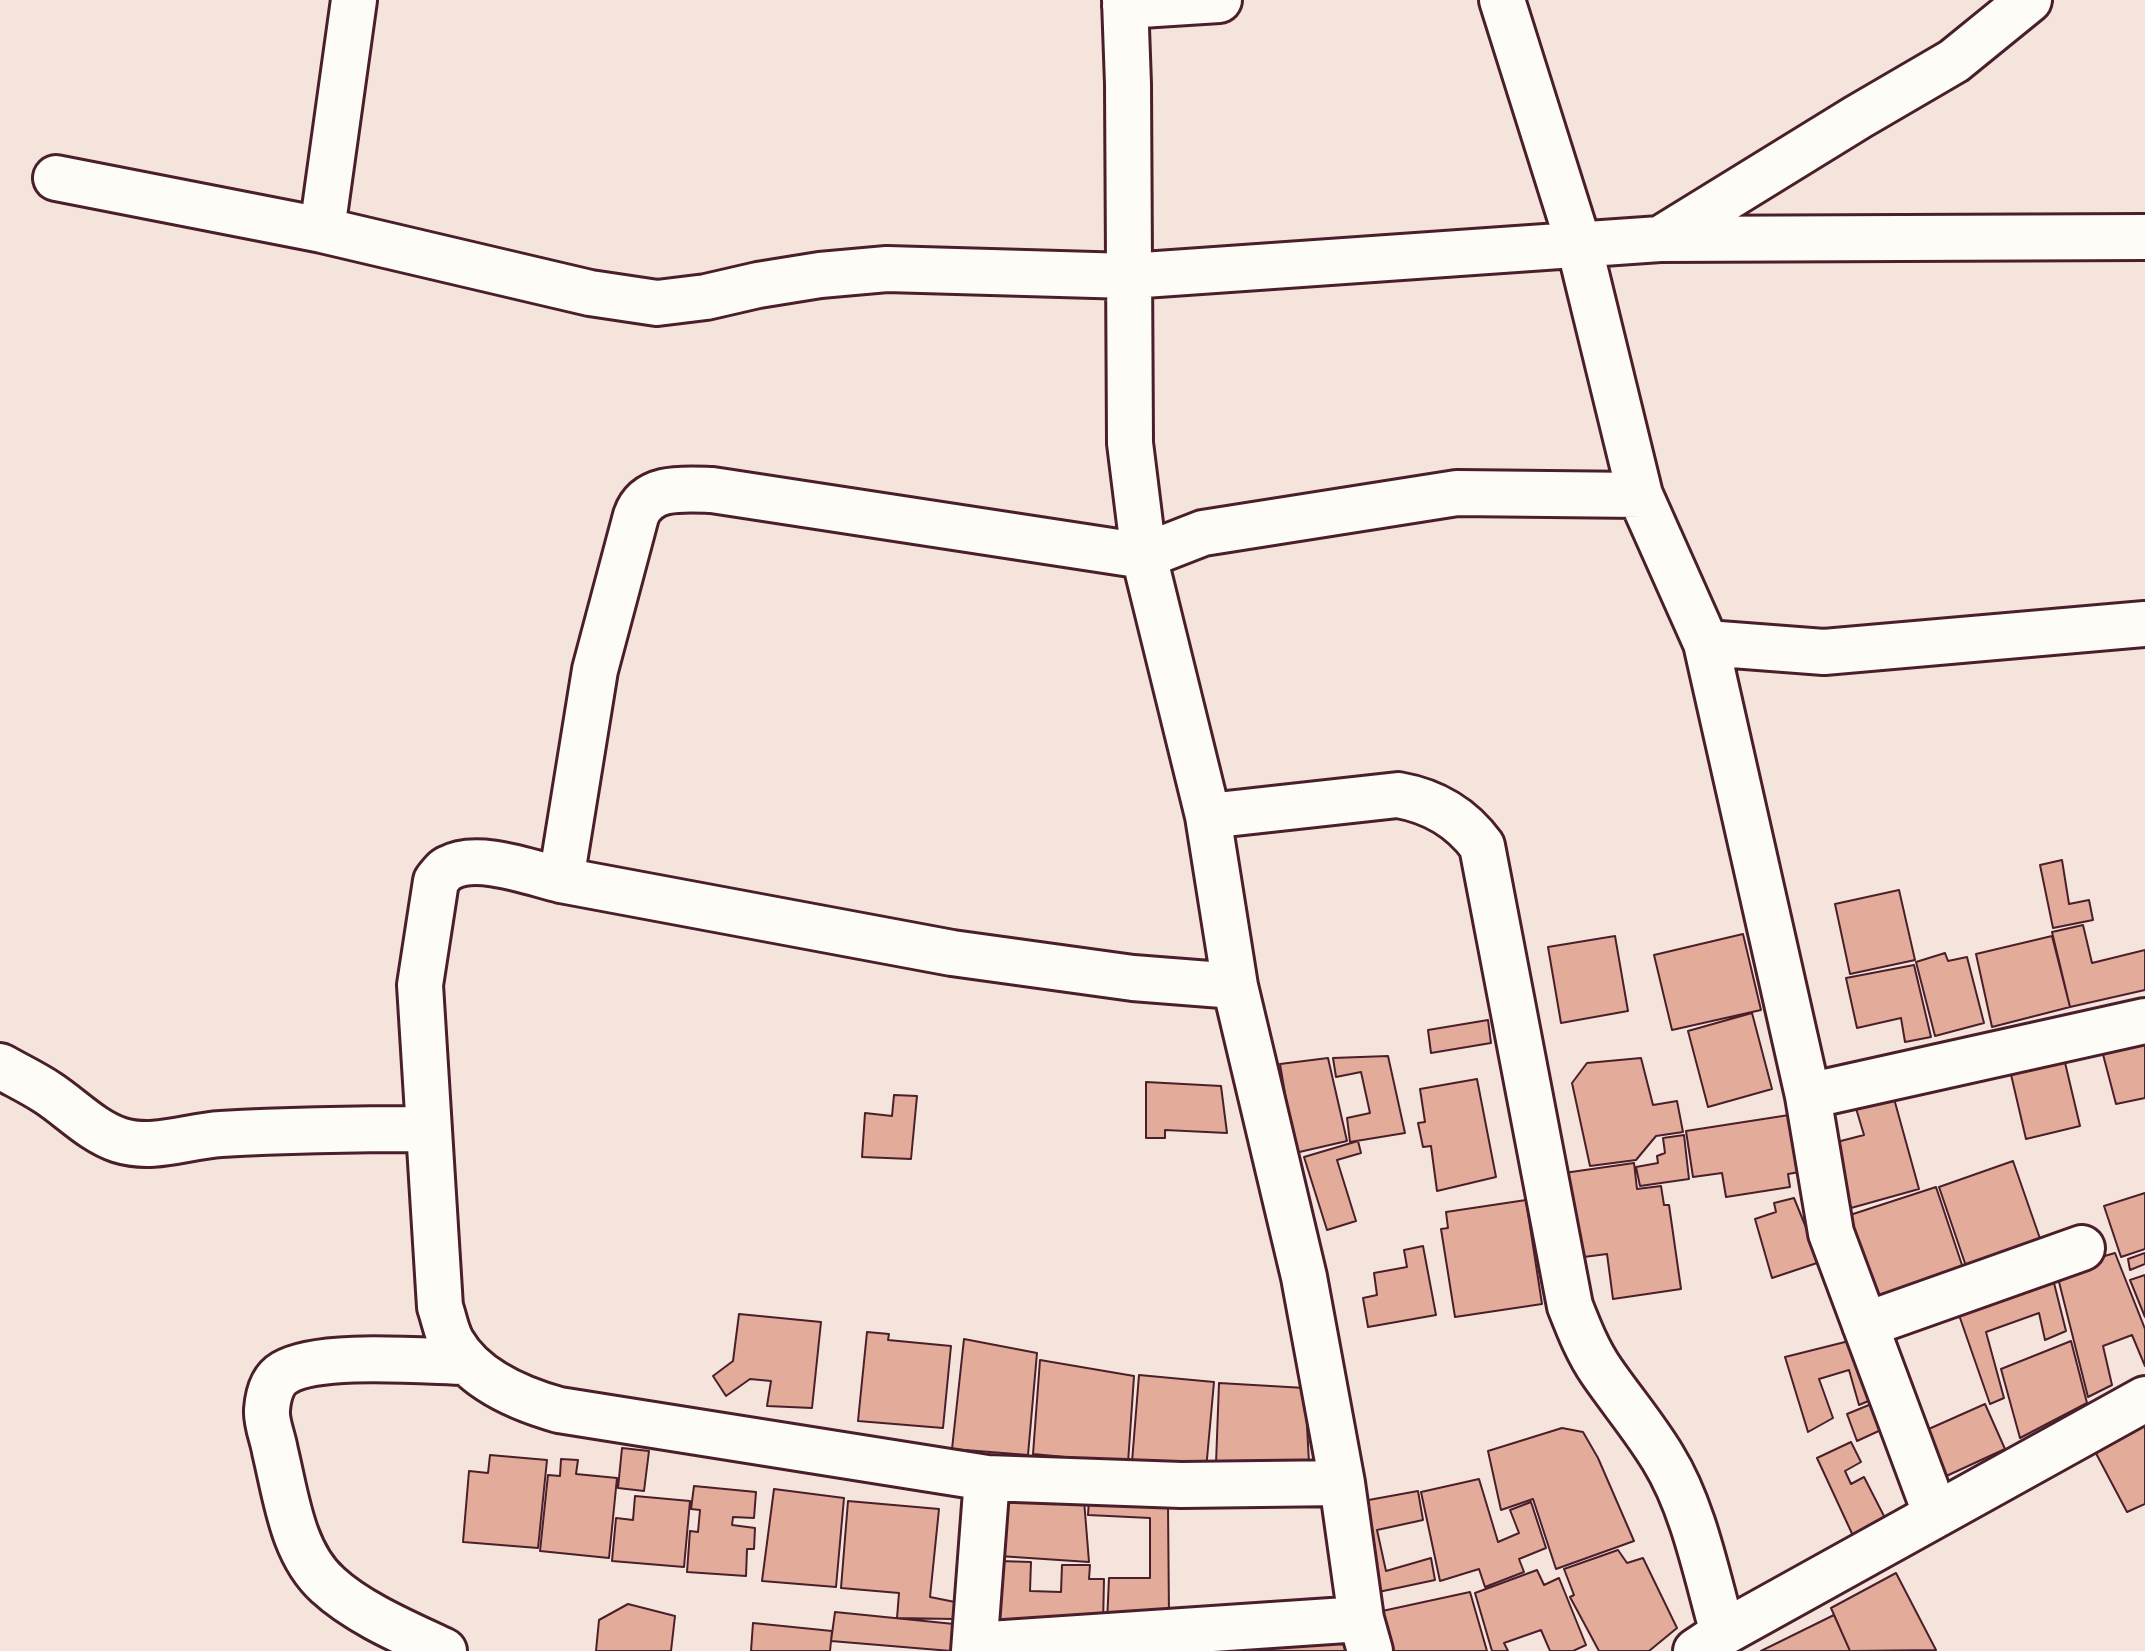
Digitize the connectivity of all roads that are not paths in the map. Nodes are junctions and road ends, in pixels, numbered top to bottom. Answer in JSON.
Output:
{"nodes":[{"id":1,"x":354,"y":0,"type":"edge"},
{"id":2,"x":1219,"y":0,"type":"edge"},
{"id":3,"x":1502,"y":0,"type":"edge"},
{"id":4,"x":2029,"y":0,"type":"edge"},
{"id":5,"x":1125,"y":3,"type":"edge"},
{"id":6,"x":56,"y":178,"type":"dead end"},
{"id":7,"x":322,"y":230,"type":"junction"},
{"id":8,"x":2145,"y":237,"type":"edge"},
{"id":9,"x":1660,"y":239,"type":"junction"},
{"id":10,"x":1579,"y":245,"type":"junction"},
{"id":11,"x":1129,"y":276,"type":"junction"},
{"id":12,"x":1640,"y":495,"type":"junction"},
{"id":13,"x":1144,"y":556,"type":"junction"},
{"id":14,"x":2145,"y":624,"type":"edge"},
{"id":15,"x":1706,"y":643,"type":"junction"},
{"id":16,"x":1208,"y":816,"type":"junction"},
{"id":17,"x":561,"y":880,"type":"junction"},
{"id":18,"x":1235,"y":986,"type":"junction"},
{"id":19,"x":2145,"y":1021,"type":"edge"},
{"id":20,"x":0,"y":1066,"type":"edge"},
{"id":21,"x":1808,"y":1096,"type":"junction"},
{"id":22,"x":429,"y":1129,"type":"junction"},
{"id":23,"x":2082,"y":1248,"type":"dead end"},
{"id":24,"x":1865,"y":1325,"type":"junction"},
{"id":25,"x":465,"y":1362,"type":"junction"},
{"id":26,"x":2145,"y":1399,"type":"edge"},
{"id":27,"x":987,"y":1478,"type":"junction"},
{"id":28,"x":1342,"y":1483,"type":"junction"},
{"id":29,"x":1936,"y":1515,"type":"junction"},
{"id":30,"x":1365,"y":1635,"type":"edge"},
{"id":31,"x":1709,"y":1642,"type":"edge"},
{"id":32,"x":974,"y":1648,"type":"edge"},
{"id":33,"x":444,"y":1651,"type":"edge"}],
"edges":[{"from":1,"to":7,"type":"street"},
{"from":2,"to":5,"type":"street"},
{"from":3,"to":10,"type":"street"},
{"from":4,"to":9,"type":"street"},
{"from":5,"to":11,"type":"street"},
{"from":6,"to":7,"type":"street"},
{"from":7,"to":11,"type":"street"},
{"from":8,"to":9,"type":"street"},
{"from":9,"to":10,"type":"street"},
{"from":10,"to":11,"type":"street"},
{"from":10,"to":12,"type":"street"},
{"from":11,"to":13,"type":"street"},
{"from":12,"to":13,"type":"street"},
{"from":12,"to":15,"type":"street"},
{"from":13,"to":16,"type":"street"},
{"from":13,"to":17,"type":"street"},
{"from":14,"to":15,"type":"street"},
{"from":15,"to":21,"type":"street"},
{"from":16,"to":18,"type":"street"},
{"from":16,"to":31,"type":"street"},
{"from":17,"to":18,"type":"street"},
{"from":17,"to":22,"type":"street"},
{"from":18,"to":28,"type":"street"},
{"from":19,"to":21,"type":"street"},
{"from":20,"to":22,"type":"street"},
{"from":21,"to":24,"type":"street"},
{"from":22,"to":25,"type":"street"},
{"from":23,"to":24,"type":"street"},
{"from":24,"to":29,"type":"street"},
{"from":25,"to":27,"type":"street"},
{"from":25,"to":33,"type":"street"},
{"from":26,"to":29,"type":"street"},
{"from":27,"to":28,"type":"street"},
{"from":27,"to":32,"type":"street"},
{"from":28,"to":30,"type":"street"},
{"from":29,"to":31,"type":"street"},
{"from":30,"to":32,"type":"street"}]}
